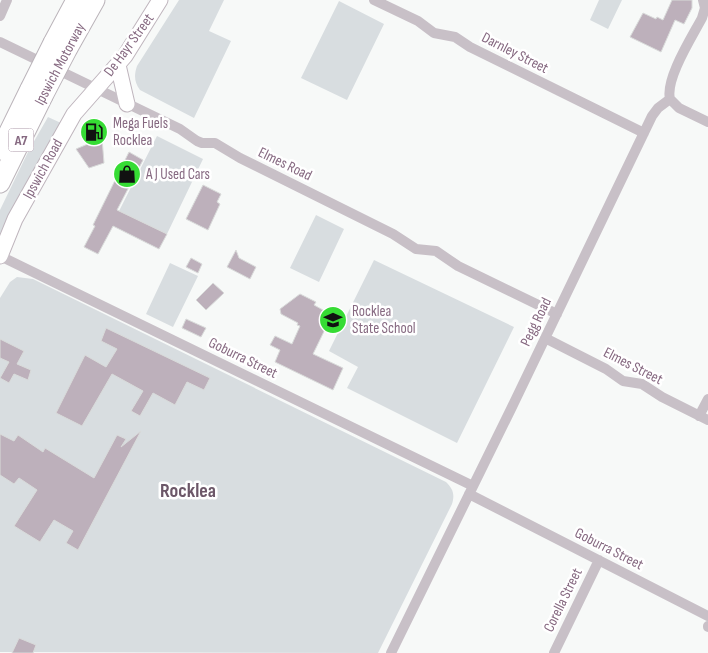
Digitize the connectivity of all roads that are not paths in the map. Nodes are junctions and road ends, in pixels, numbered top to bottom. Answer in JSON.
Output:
{"nodes":[{"id":1,"x":7,"y":0,"type":"edge"},
{"id":2,"x":95,"y":0,"type":"edge"},
{"id":3,"x":160,"y":0,"type":"edge"},
{"id":4,"x":374,"y":0,"type":"edge"},
{"id":5,"x":75,"y":1,"type":"edge"},
{"id":6,"x":704,"y":4,"type":"edge"},
{"id":7,"x":0,"y":16,"type":"edge"},
{"id":8,"x":0,"y":42,"type":"edge"},
{"id":9,"x":60,"y":46,"type":"junction"},
{"id":10,"x":118,"y":65,"type":"junction"},
{"id":11,"x":95,"y":88,"type":"junction"},
{"id":12,"x":36,"y":93,"type":"junction"},
{"id":13,"x":670,"y":99,"type":"junction"},
{"id":14,"x":127,"y":104,"type":"junction"},
{"id":15,"x":708,"y":122,"type":"edge"},
{"id":16,"x":644,"y":133,"type":"junction"},
{"id":17,"x":0,"y":150,"type":"edge"},
{"id":18,"x":0,"y":183,"type":"edge"},
{"id":19,"x":0,"y":256,"type":"edge"},
{"id":20,"x":557,"y":314,"type":"junction"},
{"id":21,"x":545,"y":338,"type":"junction"},
{"id":22,"x":708,"y":399,"type":"edge"},
{"id":23,"x":704,"y":418,"type":"edge"},
{"id":24,"x":471,"y":490,"type":"junction"},
{"id":25,"x":599,"y":560,"type":"junction"},
{"id":26,"x":708,"y":616,"type":"edge"},
{"id":27,"x":391,"y":653,"type":"edge"},
{"id":28,"x":554,"y":653,"type":"edge"}],
"edges":[{"from":1,"to":7,"type":"street"},
{"from":2,"to":9,"type":"highway","name":"Ipswich Motorway","number":"A7"},
{"from":3,"to":10,"type":"street","name":"De Hayr Street"},
{"from":4,"to":16,"type":"street","name":"Darnley Street"},
{"from":5,"to":9,"type":"highway","name":"Ipswich Motorway","number":"A7"},
{"from":6,"to":13,"type":"street"},
{"from":8,"to":11,"type":"street","name":"Elmes Road"},
{"from":9,"to":12,"type":"highway","name":"Ipswich Motorway","number":"A7","bridge":true},
{"from":10,"to":11,"type":"street","name":"De Hayr Street"},
{"from":10,"to":14,"type":"street"},
{"from":11,"to":14,"type":"street","name":"Elmes Road"},
{"from":11,"to":19,"type":"street","name":"Ipswich Road"},
{"from":12,"to":17,"type":"highway","name":"Ipswich Motorway","number":"A7"},
{"from":12,"to":18,"type":"highway","name":"Ipswich Motorway","number":"A7"},
{"from":13,"to":15,"type":"street"},
{"from":13,"to":16,"type":"street","name":"Pegg Road"},
{"from":14,"to":20,"type":"street","name":"Elmes Road"},
{"from":16,"to":20,"type":"street","name":"Pegg Road"},
{"from":19,"to":24,"type":"street","name":"Goburra Street"},
{"from":20,"to":21,"type":"street","name":"Pegg Road"},
{"from":21,"to":23,"type":"street","name":"Elmes Street"},
{"from":21,"to":24,"type":"street","name":"Pegg Road"},
{"from":22,"to":23,"type":"street"},
{"from":24,"to":25,"type":"street","name":"Goburra Street"},
{"from":24,"to":27,"type":"street","name":"Pegg Road"},
{"from":25,"to":26,"type":"street","name":"Goburra Street"},
{"from":25,"to":28,"type":"street","name":"Corella Street"}]}
